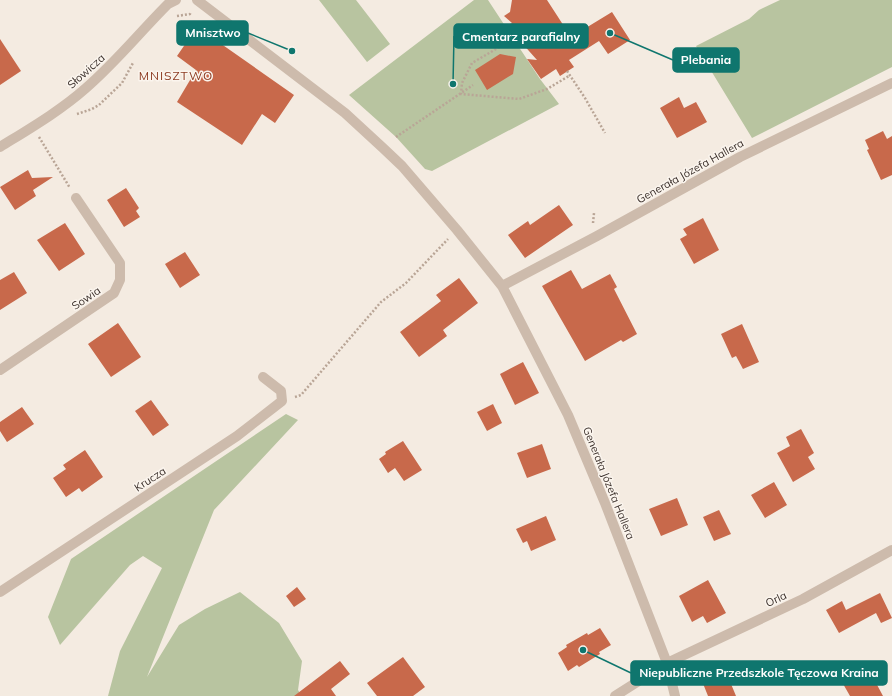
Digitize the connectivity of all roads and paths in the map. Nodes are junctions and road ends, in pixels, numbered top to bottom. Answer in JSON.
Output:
{"nodes":[{"id":1,"x":176,"y":0,"type":"edge"},
{"id":2,"x":197,"y":0,"type":"edge"},
{"id":3,"x":510,"y":41,"type":"dead end"},
{"id":4,"x":567,"y":71,"type":"dead end"},
{"id":5,"x":569,"y":76,"type":"junction"},
{"id":6,"x":892,"y":83,"type":"edge"},
{"id":7,"x":473,"y":85,"type":"dead end"},
{"id":8,"x":461,"y":94,"type":"junction"},
{"id":9,"x":32,"y":127,"type":"junction"},
{"id":10,"x":605,"y":133,"type":"dead end"},
{"id":11,"x":396,"y":137,"type":"dead end"},
{"id":12,"x":0,"y":147,"type":"edge"},
{"id":13,"x":76,"y":198,"type":"joint"},
{"id":14,"x":594,"y":214,"type":"dead end"},
{"id":15,"x":593,"y":224,"type":"dead end"},
{"id":16,"x":457,"y":230,"type":"junction"},
{"id":17,"x":502,"y":286,"type":"junction"},
{"id":18,"x":0,"y":370,"type":"edge"},
{"id":19,"x":263,"y":377,"type":"dead end"},
{"id":20,"x":292,"y":398,"type":"dead end"},
{"id":21,"x":892,"y":550,"type":"edge"},
{"id":22,"x":0,"y":592,"type":"edge"},
{"id":23,"x":667,"y":663,"type":"junction"},
{"id":24,"x":615,"y":696,"type":"edge"},
{"id":25,"x":675,"y":696,"type":"edge"}],
"edges":[{"from":1,"to":9,"type":"street","name":"Słowicza"},
{"from":2,"to":16,"type":"street","name":"Generała Józefa Hallera"},
{"from":3,"to":8,"type":"path"},
{"from":4,"to":5,"type":"path"},
{"from":5,"to":8,"type":"path"},
{"from":5,"to":10,"type":"path"},
{"from":6,"to":17,"type":"street","name":"Generała Józefa Hallera"},
{"from":7,"to":8,"type":"path"},
{"from":8,"to":11,"type":"path"},
{"from":9,"to":12,"type":"street","name":"Słowicza"},
{"from":9,"to":13,"type":"path"},
{"from":13,"to":18,"type":"street","name":"Sowia"},
{"from":14,"to":15,"type":"path"},
{"from":16,"to":17,"type":"street","name":"Generała Józefa Hallera"},
{"from":16,"to":20,"type":"path"},
{"from":17,"to":23,"type":"street","name":"Generała Józefa Hallera"},
{"from":19,"to":22,"type":"street","name":"Krucza"},
{"from":21,"to":23,"type":"street","name":"Orla"},
{"from":23,"to":24,"type":"street","name":"Orla"},
{"from":23,"to":25,"type":"street","name":"Generała Józefa Hallera"}]}
